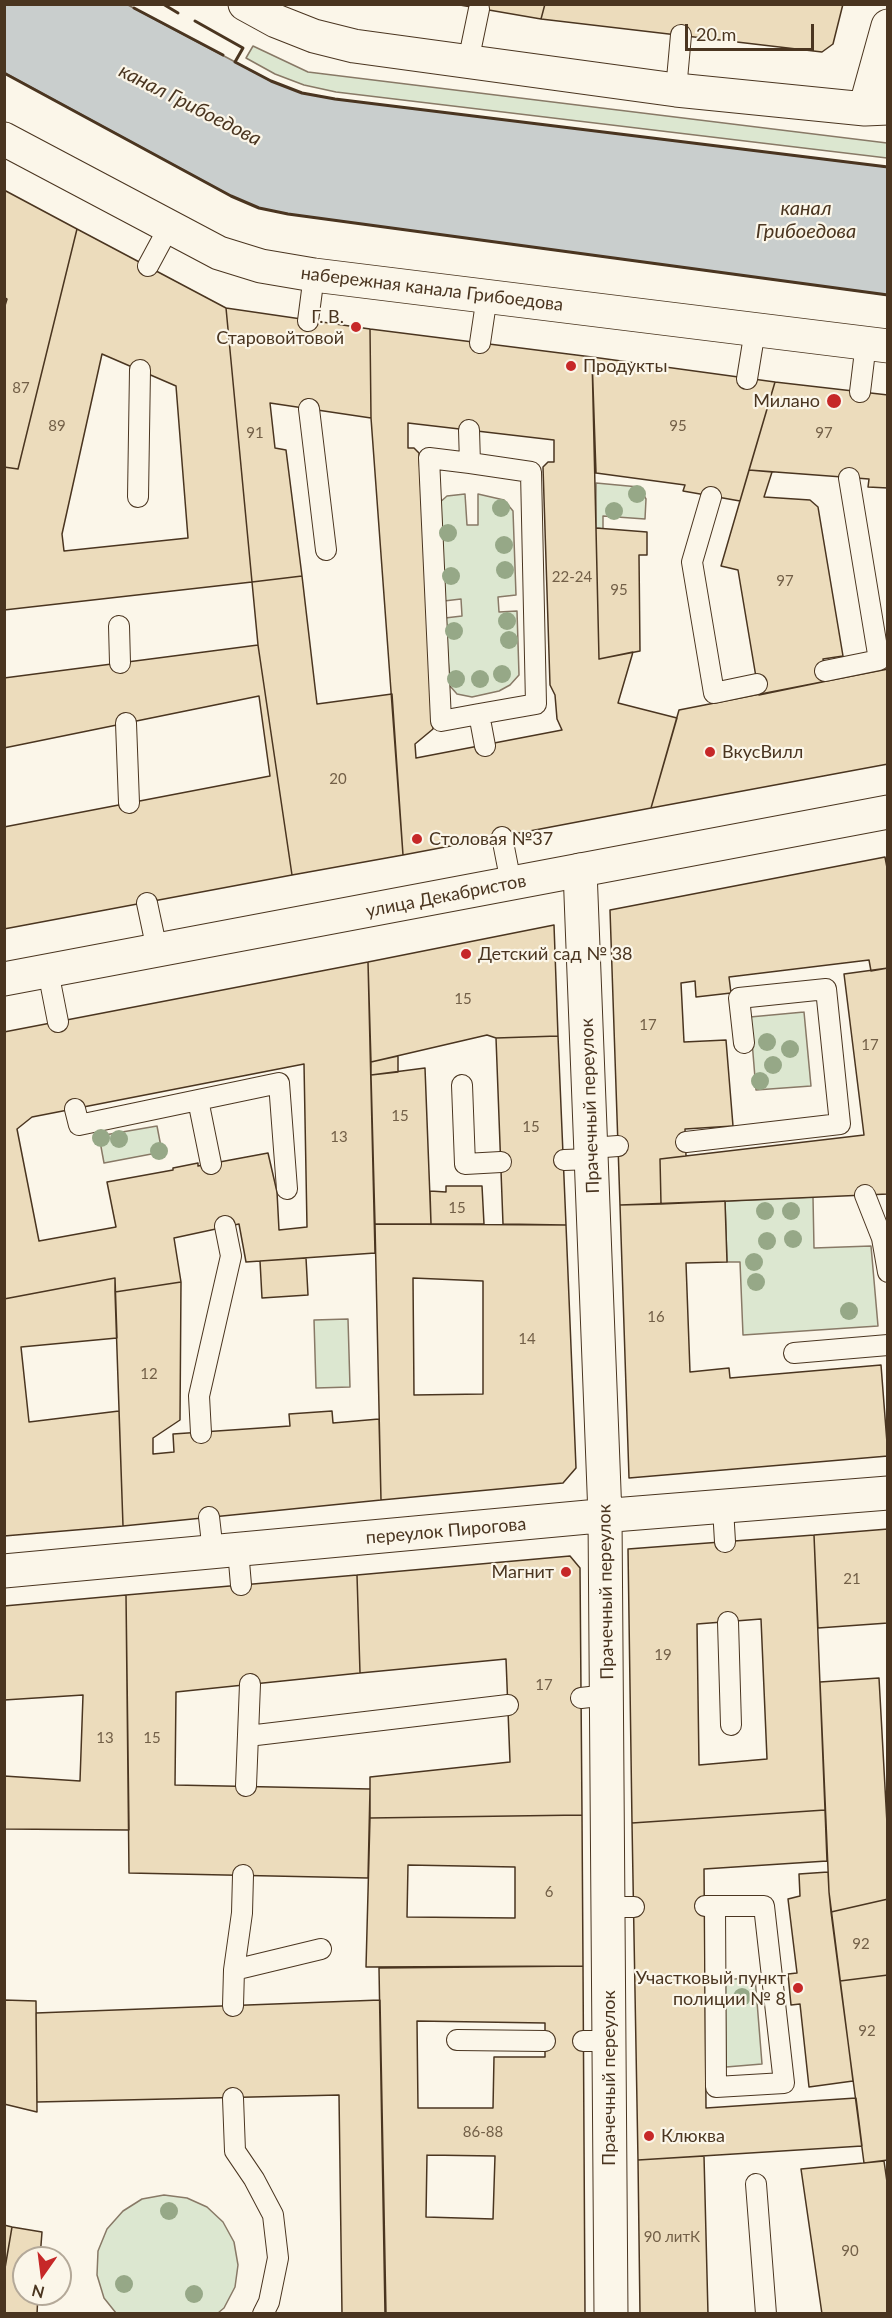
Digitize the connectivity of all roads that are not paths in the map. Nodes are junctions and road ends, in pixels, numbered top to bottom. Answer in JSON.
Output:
{"nodes":[{"id":1,"x":245,"y":4,"type":"edge"},
{"id":2,"x":479,"y":9,"type":"dead end"},
{"id":3,"x":888,"y":26,"type":"edge"},
{"id":4,"x":681,"y":36,"type":"dead end"},
{"id":5,"x":468,"y":62,"type":"junction"},
{"id":6,"x":676,"y":90,"type":"junction"},
{"id":7,"x":877,"y":108,"type":"edge"},
{"id":8,"x":5,"y":141,"type":"edge"},
{"id":9,"x":169,"y":227,"type":"junction"},
{"id":10,"x":148,"y":266,"type":"dead end"},
{"id":11,"x":314,"y":275,"type":"junction"},
{"id":12,"x":487,"y":296,"type":"junction"},
{"id":13,"x":309,"y":321,"type":"dead end"},
{"id":14,"x":755,"y":330,"type":"junction"},
{"id":15,"x":480,"y":343,"type":"dead end"},
{"id":16,"x":877,"y":345,"type":"edge"},
{"id":17,"x":140,"y":370,"type":"dead end"},
{"id":18,"x":747,"y":379,"type":"dead end"},
{"id":19,"x":860,"y":392,"type":"dead end"},
{"id":20,"x":309,"y":409,"type":"dead end"},
{"id":21,"x":469,"y":430,"type":"dead end"},
{"id":22,"x":470,"y":463,"type":"junction"},
{"id":23,"x":849,"y":478,"type":"dead end"},
{"id":24,"x":711,"y":496,"type":"dead end"},
{"id":25,"x":138,"y":497,"type":"dead end"},
{"id":26,"x":326,"y":550,"type":"dead end"},
{"id":27,"x":119,"y":626,"type":"dead end"},
{"id":28,"x":120,"y":663,"type":"dead end"},
{"id":29,"x":825,"y":671,"type":"dead end"},
{"id":30,"x":757,"y":684,"type":"dead end"},
{"id":31,"x":479,"y":714,"type":"junction"},
{"id":32,"x":126,"y":723,"type":"dead end"},
{"id":33,"x":485,"y":746,"type":"dead end"},
{"id":34,"x":129,"y":803,"type":"dead end"},
{"id":35,"x":888,"y":812,"type":"edge"},
{"id":36,"x":502,"y":837,"type":"dead end"},
{"id":37,"x":580,"y":870,"type":"junction"},
{"id":38,"x":511,"y":883,"type":"junction"},
{"id":39,"x":147,"y":903,"type":"dead end"},
{"id":40,"x":157,"y":950,"type":"junction"},
{"id":41,"x":48,"y":971,"type":"junction"},
{"id":42,"x":4,"y":979,"type":"edge"},
{"id":43,"x":58,"y":1022,"type":"dead end"},
{"id":44,"x":744,"y":1042,"type":"dead end"},
{"id":45,"x":462,"y":1086,"type":"dead end"},
{"id":46,"x":198,"y":1100,"type":"junction"},
{"id":47,"x":75,"y":1109,"type":"dead end"},
{"id":48,"x":686,"y":1142,"type":"dead end"},
{"id":49,"x":501,"y":1162,"type":"dead end"},
{"id":50,"x":211,"y":1164,"type":"dead end"},
{"id":51,"x":287,"y":1189,"type":"dead end"},
{"id":52,"x":865,"y":1195,"type":"dead end"},
{"id":53,"x":225,"y":1226,"type":"dead end"},
{"id":54,"x":888,"y":1272,"type":"edge"},
{"id":55,"x":888,"y":1345,"type":"edge"},
{"id":56,"x":794,"y":1353,"type":"dead end"},
{"id":57,"x":201,"y":1433,"type":"dead end"},
{"id":58,"x":888,"y":1493,"type":"edge"},
{"id":59,"x":723,"y":1508,"type":"junction"},
{"id":60,"x":605,"y":1516,"type":"junction"},
{"id":61,"x":209,"y":1517,"type":"dead end"},
{"id":62,"x":724,"y":1542,"type":"dead end"},
{"id":63,"x":225,"y":1551,"type":"junction"},
{"id":64,"x":4,"y":1571,"type":"edge"},
{"id":65,"x":241,"y":1586,"type":"dead end"},
{"id":66,"x":728,"y":1622,"type":"dead end"},
{"id":67,"x":250,"y":1684,"type":"dead end"},
{"id":68,"x":508,"y":1705,"type":"dead end"},
{"id":69,"x":731,"y":1725,"type":"dead end"},
{"id":70,"x":248,"y":1736,"type":"junction"},
{"id":71,"x":246,"y":1786,"type":"dead end"},
{"id":72,"x":243,"y":1875,"type":"dead end"},
{"id":73,"x":710,"y":1906,"type":"joint"},
{"id":74,"x":321,"y":1950,"type":"dead end"},
{"id":75,"x":234,"y":1970,"type":"junction"},
{"id":76,"x":234,"y":2006,"type":"dead end"},
{"id":77,"x":457,"y":2040,"type":"dead end"},
{"id":78,"x":545,"y":2041,"type":"dead end"},
{"id":79,"x":233,"y":2097,"type":"dead end"},
{"id":80,"x":756,"y":2184,"type":"dead end"},
{"id":81,"x":262,"y":2313,"type":"edge"},
{"id":82,"x":611,"y":2313,"type":"edge"},
{"id":83,"x":766,"y":2313,"type":"edge"}],
"edges":[{"from":1,"to":5,"type":"street"},
{"from":2,"to":5,"type":"lane"},
{"from":3,"to":7,"type":"street"},
{"from":4,"to":6,"type":"lane"},
{"from":5,"to":6,"type":"street"},
{"from":6,"to":7,"type":"street"},
{"from":8,"to":9,"type":"street","name":"набережная канала Грибоедова"},
{"from":9,"to":10,"type":"lane"},
{"from":9,"to":11,"type":"street","name":"набережная канала Грибоедова"},
{"from":11,"to":12,"type":"street","name":"набережная канала Грибоедова"},
{"from":11,"to":13,"type":"lane"},
{"from":12,"to":14,"type":"street","name":"набережная канала Грибоедова"},
{"from":12,"to":15,"type":"lane"},
{"from":14,"to":16,"type":"street","name":"набережная канала Грибоедова"},
{"from":14,"to":18,"type":"lane"},
{"from":16,"to":19,"type":"lane"},
{"from":17,"to":25,"type":"lane"},
{"from":20,"to":26,"type":"lane"},
{"from":21,"to":22,"type":"lane"},
{"from":22,"to":31,"type":"lane"},
{"from":22,"to":31,"type":"lane"},
{"from":23,"to":29,"type":"lane"},
{"from":24,"to":30,"type":"lane"},
{"from":27,"to":28,"type":"lane"},
{"from":31,"to":33,"type":"lane"},
{"from":32,"to":34,"type":"lane"},
{"from":35,"to":37,"type":"street","name":"улица Декабристов"},
{"from":36,"to":38,"type":"lane"},
{"from":37,"to":38,"type":"street","name":"улица Декабристов"},
{"from":37,"to":60,"type":"street","name":"Прачечный переулок"},
{"from":38,"to":40,"type":"street","name":"улица Декабристов"},
{"from":39,"to":40,"type":"lane"},
{"from":40,"to":41,"type":"street","name":"улица Декабристов"},
{"from":41,"to":42,"type":"street","name":"улица Декабристов"},
{"from":41,"to":43,"type":"lane"},
{"from":44,"to":48,"type":"lane"},
{"from":45,"to":49,"type":"lane"},
{"from":46,"to":47,"type":"lane"},
{"from":46,"to":50,"type":"lane"},
{"from":46,"to":51,"type":"lane"},
{"from":52,"to":54,"type":"lane"},
{"from":53,"to":57,"type":"lane"},
{"from":55,"to":56,"type":"lane"},
{"from":58,"to":59,"type":"street","name":"переулок Пирогова"},
{"from":59,"to":60,"type":"street","name":"переулок Пирогова"},
{"from":59,"to":62,"type":"lane"},
{"from":60,"to":63,"type":"street","name":"переулок Пирогова"},
{"from":60,"to":82,"type":"street","name":"Прачечный переулок"},
{"from":61,"to":63,"type":"lane"},
{"from":63,"to":64,"type":"street","name":"переулок Пирогова"},
{"from":63,"to":65,"type":"lane"},
{"from":66,"to":69,"type":"lane"},
{"from":67,"to":70,"type":"lane"},
{"from":68,"to":70,"type":"lane"},
{"from":70,"to":71,"type":"lane"},
{"from":72,"to":75,"type":"lane"},
{"from":73,"to":73,"type":"lane"},
{"from":74,"to":75,"type":"lane"},
{"from":75,"to":76,"type":"lane"},
{"from":77,"to":78,"type":"lane"},
{"from":79,"to":81,"type":"lane"},
{"from":80,"to":83,"type":"lane"}]}
